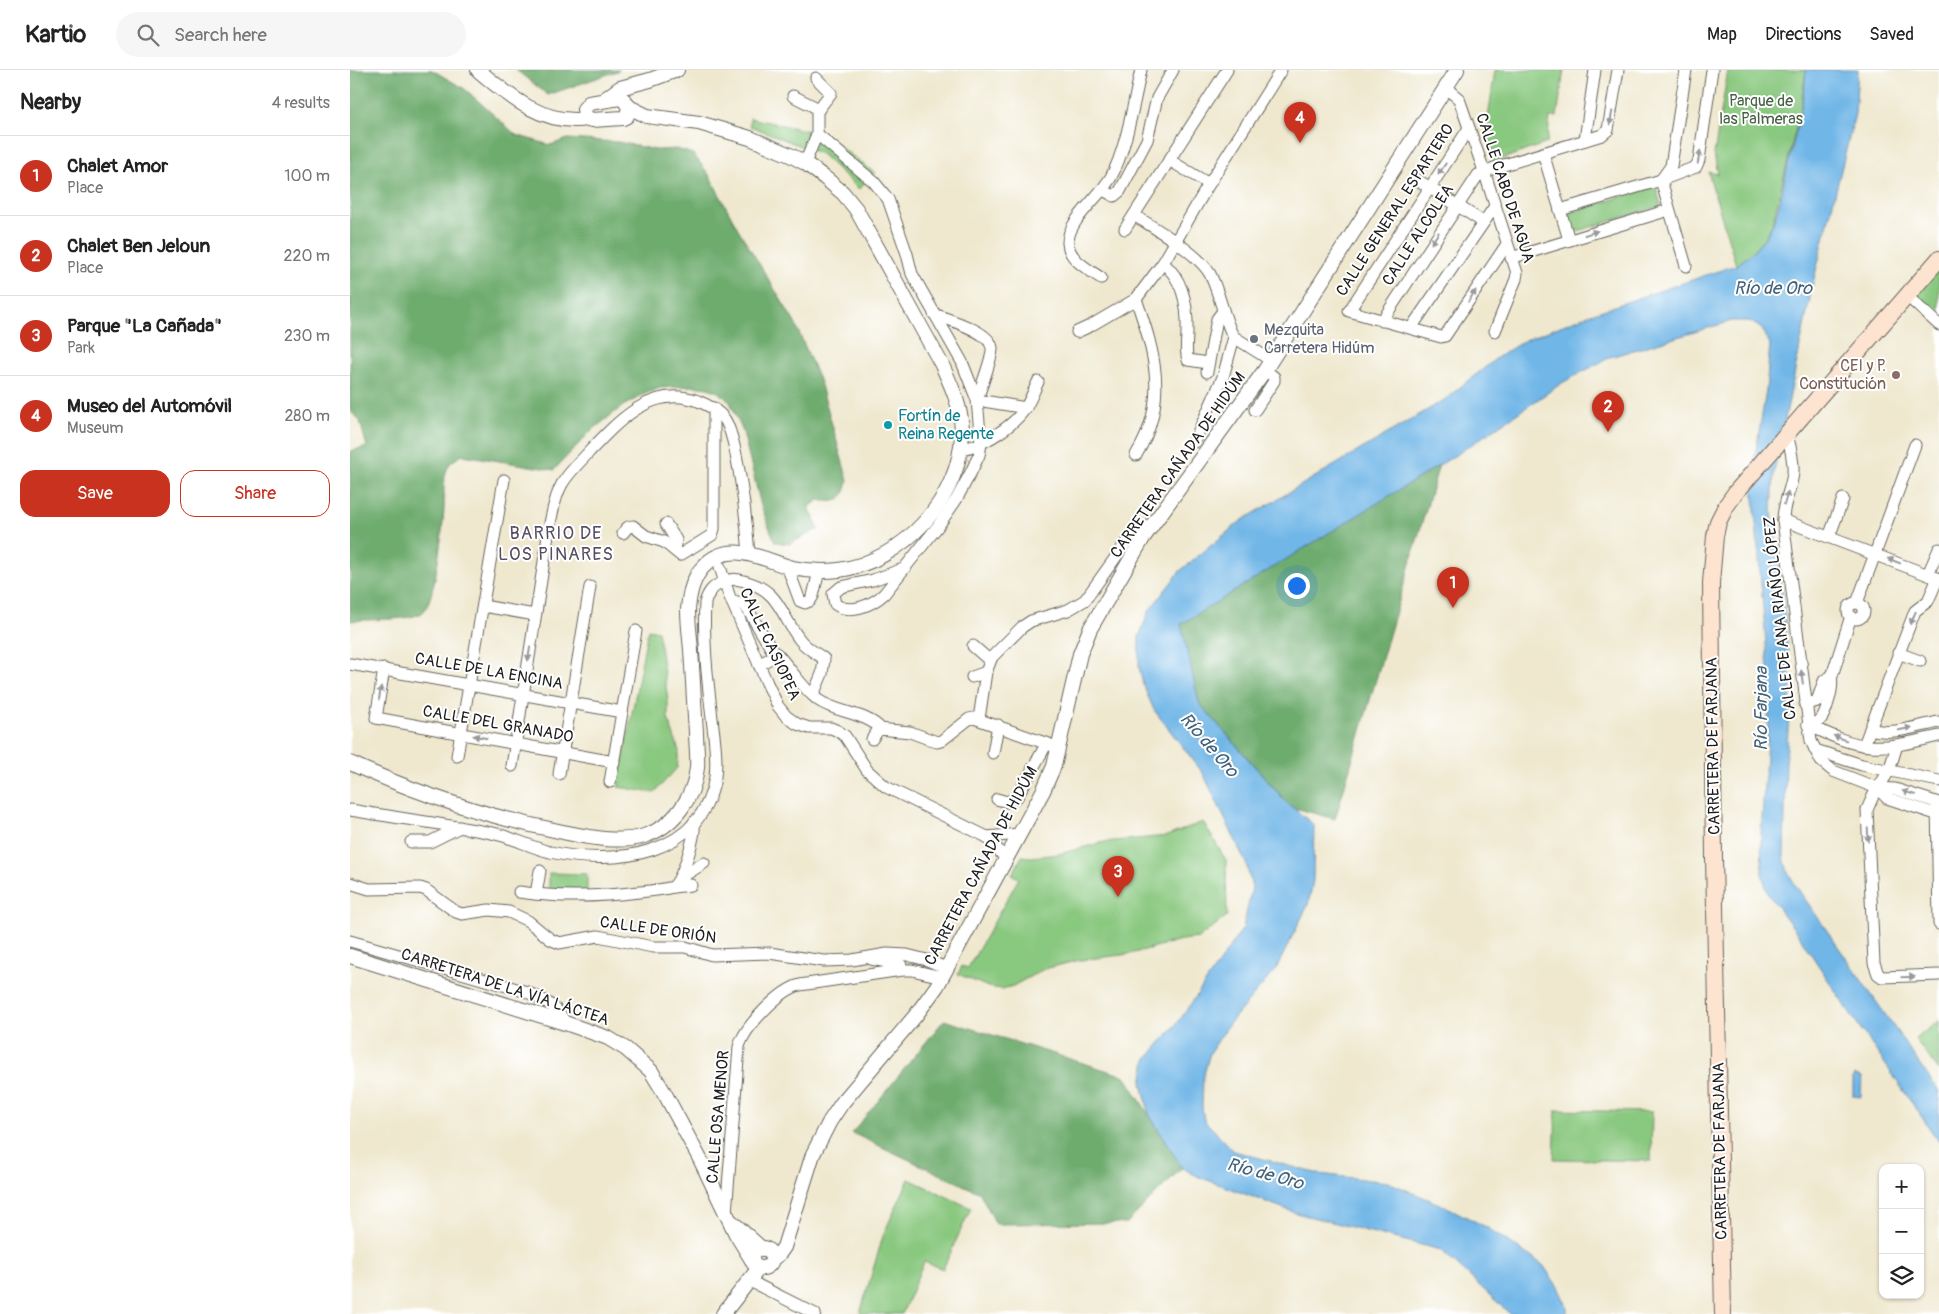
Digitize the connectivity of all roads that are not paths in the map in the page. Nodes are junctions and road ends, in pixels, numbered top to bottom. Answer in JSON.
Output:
{"nodes":[{"id":1,"x":478,"y":70,"type":"edge"},
{"id":2,"x":677,"y":70,"type":"edge"},
{"id":3,"x":1141,"y":70,"type":"edge"},
{"id":4,"x":1173,"y":70,"type":"edge"},
{"id":5,"x":1227,"y":70,"type":"edge"},
{"id":6,"x":1282,"y":70,"type":"edge"},
{"id":7,"x":1457,"y":70,"type":"edge"},
{"id":8,"x":1595,"y":70,"type":"edge"},
{"id":9,"x":1618,"y":70,"type":"edge"},
{"id":10,"x":1686,"y":70,"type":"edge"},
{"id":11,"x":1712,"y":70,"type":"edge"},
{"id":12,"x":816,"y":78,"type":"dead end"},
{"id":13,"x":650,"y":80,"type":"junction"},
{"id":14,"x":1446,"y":88,"type":"junction"},
{"id":15,"x":793,"y":96,"type":"dead end"},
{"id":16,"x":605,"y":99,"type":"junction"},
{"id":17,"x":627,"y":109,"type":"junction"},
{"id":18,"x":819,"y":109,"type":"junction"},
{"id":19,"x":587,"y":112,"type":"junction"},
{"id":20,"x":1469,"y":128,"type":"junction"},
{"id":21,"x":817,"y":134,"type":"junction"},
{"id":22,"x":1584,"y":140,"type":"junction"},
{"id":23,"x":1543,"y":152,"type":"junction"},
{"id":24,"x":1170,"y":160,"type":"junction"},
{"id":25,"x":806,"y":163,"type":"junction"},
{"id":26,"x":1484,"y":171,"type":"junction"},
{"id":27,"x":1416,"y":179,"type":"dead end"},
{"id":28,"x":1661,"y":180,"type":"junction"},
{"id":29,"x":1209,"y":184,"type":"junction"},
{"id":30,"x":1429,"y":188,"type":"junction"},
{"id":31,"x":1103,"y":190,"type":"junction"},
{"id":32,"x":1456,"y":205,"type":"junction"},
{"id":33,"x":1495,"y":206,"type":"junction"},
{"id":34,"x":1560,"y":210,"type":"junction"},
{"id":35,"x":1669,"y":210,"type":"junction"},
{"id":36,"x":1134,"y":215,"type":"junction"},
{"id":37,"x":1483,"y":222,"type":"junction"},
{"id":38,"x":1126,"y":229,"type":"dead end"},
{"id":39,"x":1569,"y":240,"type":"junction"},
{"id":40,"x":1175,"y":242,"type":"junction"},
{"id":41,"x":1507,"y":244,"type":"junction"},
{"id":42,"x":1511,"y":258,"type":"junction"},
{"id":43,"x":1939,"y":259,"type":"edge"},
{"id":44,"x":1163,"y":263,"type":"junction"},
{"id":45,"x":1686,"y":266,"type":"dead end"},
{"id":46,"x":1100,"y":278,"type":"dead end"},
{"id":47,"x":1907,"y":296,"type":"junction"},
{"id":48,"x":1136,"y":298,"type":"junction"},
{"id":49,"x":1223,"y":312,"type":"junction"},
{"id":50,"x":934,"y":314,"type":"junction"},
{"id":51,"x":1382,"y":321,"type":"junction"},
{"id":52,"x":1939,"y":325,"type":"edge"},
{"id":53,"x":1411,"y":328,"type":"junction"},
{"id":54,"x":1495,"y":331,"type":"dead end"},
{"id":55,"x":1077,"y":332,"type":"dead end"},
{"id":56,"x":1234,"y":337,"type":"junction"},
{"id":57,"x":1268,"y":366,"type":"junction"},
{"id":58,"x":1038,"y":382,"type":"dead end"},
{"id":59,"x":977,"y":400,"type":"junction"},
{"id":60,"x":714,"y":408,"type":"junction"},
{"id":61,"x":1026,"y":408,"type":"junction"},
{"id":62,"x":1255,"y":410,"type":"dead end"},
{"id":63,"x":1784,"y":437,"type":"junction"},
{"id":64,"x":1194,"y":442,"type":"dead end"},
{"id":65,"x":981,"y":444,"type":"junction"},
{"id":66,"x":1915,"y":445,"type":"dead end"},
{"id":67,"x":961,"y":448,"type":"junction"},
{"id":68,"x":1136,"y":455,"type":"dead end"},
{"id":69,"x":504,"y":480,"type":"dead end"},
{"id":70,"x":1843,"y":499,"type":"dead end"},
{"id":71,"x":1783,"y":520,"type":"junction"},
{"id":72,"x":666,"y":524,"type":"dead end"},
{"id":73,"x":623,"y":533,"type":"dead end"},
{"id":74,"x":712,"y":535,"type":"junction"},
{"id":75,"x":1829,"y":537,"type":"junction"},
{"id":76,"x":908,"y":538,"type":"junction"},
{"id":77,"x":1143,"y":538,"type":"junction"},
{"id":78,"x":715,"y":548,"type":"dead end"},
{"id":79,"x":918,"y":549,"type":"junction"},
{"id":80,"x":1939,"y":549,"type":"edge"},
{"id":81,"x":677,"y":552,"type":"junction"},
{"id":82,"x":750,"y":554,"type":"junction"},
{"id":83,"x":1875,"y":554,"type":"junction"},
{"id":84,"x":787,"y":566,"type":"junction"},
{"id":85,"x":720,"y":567,"type":"dead end"},
{"id":86,"x":903,"y":569,"type":"junction"},
{"id":87,"x":819,"y":571,"type":"junction"},
{"id":88,"x":1935,"y":577,"type":"edge"},
{"id":89,"x":721,"y":583,"type":"junction"},
{"id":90,"x":590,"y":587,"type":"dead end"},
{"id":91,"x":795,"y":588,"type":"junction"},
{"id":92,"x":815,"y":588,"type":"junction"},
{"id":93,"x":732,"y":602,"type":"junction"},
{"id":94,"x":1934,"y":603,"type":"edge"},
{"id":95,"x":483,"y":606,"type":"junction"},
{"id":96,"x":536,"y":614,"type":"junction"},
{"id":97,"x":636,"y":632,"type":"dead end"},
{"id":98,"x":973,"y":646,"type":"dead end"},
{"id":99,"x":1898,"y":653,"type":"junction"},
{"id":100,"x":775,"y":654,"type":"junction"},
{"id":101,"x":990,"y":660,"type":"junction"},
{"id":102,"x":1920,"y":661,"type":"dead end"},
{"id":103,"x":350,"y":664,"type":"edge"},
{"id":104,"x":759,"y":665,"type":"junction"},
{"id":105,"x":384,"y":669,"type":"junction"},
{"id":106,"x":986,"y":672,"type":"junction"},
{"id":107,"x":972,"y":677,"type":"dead end"},
{"id":108,"x":1831,"y":679,"type":"junction"},
{"id":109,"x":469,"y":684,"type":"junction"},
{"id":110,"x":523,"y":694,"type":"junction"},
{"id":111,"x":813,"y":695,"type":"junction"},
{"id":112,"x":709,"y":697,"type":"junction"},
{"id":113,"x":694,"y":698,"type":"junction"},
{"id":114,"x":571,"y":703,"type":"junction"},
{"id":115,"x":1805,"y":705,"type":"junction"},
{"id":116,"x":622,"y":712,"type":"junction"},
{"id":117,"x":980,"y":718,"type":"junction"},
{"id":118,"x":1939,"y":722,"type":"edge"},
{"id":119,"x":998,"y":725,"type":"junction"},
{"id":120,"x":1808,"y":725,"type":"junction"},
{"id":121,"x":881,"y":729,"type":"junction"},
{"id":122,"x":1870,"y":729,"type":"junction"},
{"id":123,"x":460,"y":734,"type":"junction"},
{"id":124,"x":1939,"y":736,"type":"edge"},
{"id":125,"x":872,"y":739,"type":"dead end"},
{"id":126,"x":515,"y":744,"type":"junction"},
{"id":127,"x":1864,"y":745,"type":"junction"},
{"id":128,"x":1897,"y":745,"type":"junction"},
{"id":129,"x":1053,"y":746,"type":"junction"},
{"id":130,"x":1815,"y":750,"type":"junction"},
{"id":131,"x":562,"y":752,"type":"junction"},
{"id":132,"x":993,"y":753,"type":"dead end"},
{"id":133,"x":457,"y":756,"type":"dead end"},
{"id":134,"x":614,"y":762,"type":"junction"},
{"id":135,"x":350,"y":763,"type":"edge"},
{"id":136,"x":512,"y":766,"type":"dead end"},
{"id":137,"x":1889,"y":771,"type":"junction"},
{"id":138,"x":559,"y":774,"type":"dead end"},
{"id":139,"x":1939,"y":781,"type":"edge"},
{"id":140,"x":610,"y":782,"type":"dead end"},
{"id":141,"x":1878,"y":788,"type":"junction"},
{"id":142,"x":997,"y":799,"type":"dead end"},
{"id":143,"x":1938,"y":809,"type":"edge"},
{"id":144,"x":350,"y":810,"type":"edge"},
{"id":145,"x":694,"y":822,"type":"junction"},
{"id":146,"x":460,"y":827,"type":"junction"},
{"id":147,"x":1019,"y":834,"type":"junction"},
{"id":148,"x":988,"y":837,"type":"junction"},
{"id":149,"x":411,"y":842,"type":"dead end"},
{"id":150,"x":1006,"y":859,"type":"junction"},
{"id":151,"x":704,"y":863,"type":"dead end"},
{"id":152,"x":540,"y":870,"type":"dead end"},
{"id":153,"x":350,"y":883,"type":"edge"},
{"id":154,"x":677,"y":883,"type":"junction"},
{"id":155,"x":691,"y":885,"type":"dead end"},
{"id":156,"x":519,"y":892,"type":"dead end"},
{"id":157,"x":536,"y":894,"type":"junction"},
{"id":158,"x":1939,"y":924,"type":"edge"},
{"id":159,"x":350,"y":941,"type":"edge"},
{"id":160,"x":350,"y":956,"type":"edge"},
{"id":161,"x":866,"y":957,"type":"junction"},
{"id":162,"x":902,"y":970,"type":"junction"},
{"id":163,"x":944,"y":973,"type":"junction"},
{"id":164,"x":1939,"y":976,"type":"edge"},
{"id":165,"x":565,"y":1023,"type":"junction"},
{"id":166,"x":728,"y":1217,"type":"junction"},
{"id":167,"x":767,"y":1253,"type":"junction"},
{"id":168,"x":756,"y":1264,"type":"junction"},
{"id":169,"x":750,"y":1281,"type":"junction"},
{"id":170,"x":722,"y":1314,"type":"edge"},
{"id":171,"x":815,"y":1314,"type":"edge"},
{"id":172,"x":1723,"y":1314,"type":"edge"}],
"edges":[{"from":1,"to":19,"type":"street"},
{"from":2,"to":13,"type":"street"},
{"from":3,"to":31,"type":"street"},
{"from":4,"to":31,"type":"street"},
{"from":5,"to":24,"type":"street"},
{"from":6,"to":29,"type":"street"},
{"from":7,"to":14,"type":"street","name":"CARRETERA CAÑADA DE HIDÚM"},
{"from":8,"to":22,"type":"street"},
{"from":9,"to":22,"type":"street","one_way":true},
{"from":10,"to":28,"type":"street"},
{"from":28,"to":11,"type":"street","one_way":true},
{"from":12,"to":18,"type":"street"},
{"from":13,"to":16,"type":"street"},
{"from":13,"to":17,"type":"street"},
{"from":14,"to":20,"type":"street","name":"CALLE CABO DE AGUA"},
{"from":14,"to":57,"type":"street","name":"CARRETERA CAÑADA DE HIDÚM"},
{"from":15,"to":18,"type":"street"},
{"from":16,"to":17,"type":"street"},
{"from":16,"to":19,"type":"street"},
{"from":17,"to":19,"type":"street"},
{"from":17,"to":25,"type":"street"},
{"from":18,"to":21,"type":"street"},
{"from":20,"to":26,"type":"street","name":"CALLE CABO DE AGUA"},
{"from":20,"to":30,"type":"street","name":"CALLE GENERAL ESPARTERO","one_way":true},
{"from":21,"to":25,"type":"street"},
{"from":21,"to":50,"type":"street"},
{"from":22,"to":23,"type":"street"},
{"from":23,"to":26,"type":"street"},
{"from":23,"to":34,"type":"street"},
{"from":24,"to":29,"type":"street"},
{"from":24,"to":36,"type":"street"},
{"from":25,"to":67,"type":"street"},
{"from":26,"to":32,"type":"street","name":"CALLE ALCOLEA"},
{"from":26,"to":33,"type":"street","name":"CALLE CABO DE AGUA"},
{"from":27,"to":30,"type":"street"},
{"from":28,"to":34,"type":"street"},
{"from":28,"to":35,"type":"street"},
{"from":29,"to":40,"type":"street"},
{"from":30,"to":32,"type":"street"},
{"from":30,"to":51,"type":"street","name":"CALLE GENERAL ESPARTERO"},
{"from":31,"to":46,"type":"street"},
{"from":32,"to":37,"type":"street"},
{"from":32,"to":51,"type":"street","name":"CALLE ALCOLEA","one_way":true},
{"from":33,"to":37,"type":"street"},
{"from":33,"to":41,"type":"street","name":"CALLE CABO DE AGUA"},
{"from":34,"to":39,"type":"street"},
{"from":39,"to":35,"type":"street","one_way":true},
{"from":35,"to":45,"type":"street"},
{"from":36,"to":38,"type":"street"},
{"from":36,"to":40,"type":"street"},
{"from":37,"to":53,"type":"street"},
{"from":39,"to":42,"type":"street"},
{"from":40,"to":44,"type":"street"},
{"from":40,"to":49,"type":"street"},
{"from":41,"to":42,"type":"street","name":"CALLE CABO DE AGUA"},
{"from":53,"to":41,"type":"street","one_way":true},
{"from":42,"to":54,"type":"street","name":"CALLE CABO DE AGUA"},
{"from":43,"to":47,"type":"main road","name":"CARRETERA DE FARJANA"},
{"from":44,"to":48,"type":"street"},
{"from":44,"to":49,"type":"street"},
{"from":47,"to":52,"type":"street"},
{"from":47,"to":63,"type":"main road","name":"CARRETERA DE FARJANA"},
{"from":48,"to":55,"type":"street"},
{"from":48,"to":68,"type":"street"},
{"from":49,"to":56,"type":"street"},
{"from":50,"to":59,"type":"street"},
{"from":50,"to":59,"type":"street"},
{"from":51,"to":53,"type":"street"},
{"from":56,"to":57,"type":"street"},
{"from":56,"to":64,"type":"street"},
{"from":57,"to":62,"type":"street"},
{"from":57,"to":77,"type":"street","name":"CARRETERA CAÑADA DE HIDÚM"},
{"from":58,"to":61,"type":"street"},
{"from":59,"to":61,"type":"street"},
{"from":59,"to":65,"type":"street"},
{"from":60,"to":74,"type":"street"},
{"from":60,"to":82,"type":"street"},
{"from":60,"to":96,"type":"street"},
{"from":61,"to":65,"type":"street"},
{"from":71,"to":63,"type":"street","name":"CALLE DE ANA RIAÑO LÓPEZ","one_way":true},
{"from":63,"to":172,"type":"main road","name":"CARRETERA DE FARJANA"},
{"from":65,"to":67,"type":"street"},
{"from":65,"to":79,"type":"street"},
{"from":66,"to":83,"type":"street"},
{"from":67,"to":76,"type":"street"},
{"from":69,"to":95,"type":"street"},
{"from":70,"to":75,"type":"street"},
{"from":71,"to":75,"type":"street"},
{"from":115,"to":71,"type":"street","name":"CALLE DE ANA RIAÑO LÓPEZ","one_way":true},
{"from":72,"to":81,"type":"street"},
{"from":73,"to":81,"type":"street"},
{"from":74,"to":78,"type":"street"},
{"from":74,"to":81,"type":"street"},
{"from":75,"to":83,"type":"street"},
{"from":76,"to":79,"type":"street"},
{"from":76,"to":87,"type":"street"},
{"from":77,"to":101,"type":"street"},
{"from":77,"to":129,"type":"street","name":"CARRETERA CAÑADA DE HIDÚM"},
{"from":79,"to":86,"type":"street"},
{"from":80,"to":88,"type":"street"},
{"from":82,"to":84,"type":"street"},
{"from":82,"to":113,"type":"street"},
{"from":88,"to":83,"type":"street","one_way":true},
{"from":83,"to":108,"type":"street"},
{"from":84,"to":87,"type":"street"},
{"from":84,"to":91,"type":"street"},
{"from":85,"to":89,"type":"street"},
{"from":86,"to":86,"type":"street"},
{"from":87,"to":92,"type":"street"},
{"from":88,"to":94,"type":"street"},
{"from":89,"to":93,"type":"street","name":"CALLE CASIOPEA"},
{"from":89,"to":111,"type":"street"},
{"from":89,"to":112,"type":"street","name":"CALLE CASIOPEA"},
{"from":90,"to":114,"type":"street"},
{"from":91,"to":92,"type":"street"},
{"from":91,"to":92,"type":"street"},
{"from":93,"to":100,"type":"street"},
{"from":93,"to":104,"type":"street","name":"CALLE CASIOPEA"},
{"from":94,"to":99,"type":"street","one_way":true},
{"from":95,"to":96,"type":"street"},
{"from":95,"to":109,"type":"street"},
{"from":96,"to":110,"type":"street","one_way":true},
{"from":97,"to":116,"type":"street"},
{"from":98,"to":101,"type":"street"},
{"from":99,"to":102,"type":"street"},
{"from":99,"to":122,"type":"street"},
{"from":100,"to":104,"type":"street"},
{"from":100,"to":111,"type":"street"},
{"from":101,"to":106,"type":"street"},
{"from":103,"to":105,"type":"street","name":"CALLE DE LA ENCINA"},
{"from":104,"to":148,"type":"street","name":"CALLE CASIOPEA"},
{"from":105,"to":109,"type":"street","name":"CALLE DE LA ENCINA"},
{"from":123,"to":105,"type":"street","name":"CALLE DEL GRANADO","one_way":true},
{"from":106,"to":107,"type":"street"},
{"from":106,"to":117,"type":"street"},
{"from":108,"to":115,"type":"street"},
{"from":108,"to":120,"type":"street"},
{"from":109,"to":110,"type":"street","name":"CALLE DE LA ENCINA"},
{"from":109,"to":123,"type":"street"},
{"from":110,"to":114,"type":"street","name":"CALLE DE LA ENCINA"},
{"from":110,"to":126,"type":"street"},
{"from":111,"to":121,"type":"street"},
{"from":112,"to":113,"type":"street"},
{"from":112,"to":145,"type":"street","name":"CALLE CASIOPEA"},
{"from":113,"to":135,"type":"street"},
{"from":114,"to":116,"type":"street","name":"CALLE DE LA ENCINA"},
{"from":114,"to":131,"type":"street"},
{"from":115,"to":120,"type":"street","name":"CALLE DE ANA RIAÑO LÓPEZ"},
{"from":116,"to":134,"type":"street"},
{"from":117,"to":119,"type":"street"},
{"from":117,"to":121,"type":"street"},
{"from":122,"to":118,"type":"street","one_way":true},
{"from":119,"to":129,"type":"street"},
{"from":119,"to":132,"type":"street"},
{"from":127,"to":120,"type":"street","name":"CALLE DE ANA RIAÑO LÓPEZ","one_way":true},
{"from":120,"to":130,"type":"street"},
{"from":121,"to":125,"type":"street"},
{"from":122,"to":127,"type":"street"},
{"from":126,"to":123,"type":"street","name":"CALLE DEL GRANADO","one_way":true},
{"from":123,"to":133,"type":"street"},
{"from":124,"to":128,"type":"street","name":"CALLE DE ANA RIAÑO LÓPEZ"},
{"from":126,"to":131,"type":"street","name":"CALLE DEL GRANADO"},
{"from":126,"to":136,"type":"street"},
{"from":127,"to":128,"type":"street","name":"CALLE DE ANA RIAÑO LÓPEZ"},
{"from":128,"to":137,"type":"street"},
{"from":129,"to":142,"type":"street"},
{"from":129,"to":147,"type":"street","name":"CARRETERA CAÑADA DE HIDÚM"},
{"from":130,"to":137,"type":"street"},
{"from":130,"to":141,"type":"street"},
{"from":131,"to":134,"type":"street","name":"CALLE DEL GRANADO"},
{"from":131,"to":138,"type":"street"},
{"from":134,"to":140,"type":"street"},
{"from":137,"to":139,"type":"street"},
{"from":137,"to":141,"type":"street"},
{"from":141,"to":143,"type":"street"},
{"from":141,"to":164,"type":"street","one_way":true},
{"from":143,"to":158,"type":"street"},
{"from":144,"to":146,"type":"street"},
{"from":145,"to":146,"type":"street"},
{"from":145,"to":154,"type":"street"},
{"from":146,"to":149,"type":"street"},
{"from":147,"to":148,"type":"street"},
{"from":147,"to":150,"type":"street","name":"CARRETERA CAÑADA DE HIDÚM"},
{"from":148,"to":150,"type":"street","name":"CALLE CASIOPEA"},
{"from":150,"to":163,"type":"street","name":"CARRETERA CAÑADA DE HIDÚM"},
{"from":151,"to":154,"type":"street"},
{"from":152,"to":157,"type":"street"},
{"from":153,"to":161,"type":"street","name":"CALLE DE ORIÓN"},
{"from":154,"to":155,"type":"street"},
{"from":154,"to":157,"type":"street"},
{"from":156,"to":157,"type":"street"},
{"from":159,"to":165,"type":"street"},
{"from":160,"to":165,"type":"street","name":"CARRETERA DE LA VÍA LÁCTEA"},
{"from":161,"to":162,"type":"street"},
{"from":161,"to":163,"type":"street","name":"CALLE DE ORIÓN"},
{"from":162,"to":163,"type":"street","name":"CALLE OSA MENOR"},
{"from":162,"to":166,"type":"street","name":"CALLE OSA MENOR"},
{"from":163,"to":167,"type":"street","name":"CARRETERA CAÑADA DE HIDÚM"},
{"from":165,"to":166,"type":"street","name":"CARRETERA DE LA VÍA LÁCTEA"},
{"from":166,"to":167,"type":"street","name":"CARRETERA DE LA VÍA LÁCTEA"},
{"from":166,"to":168,"type":"street","name":"CARRETERA DE LA VÍA LÁCTEA"},
{"from":167,"to":168,"type":"street"},
{"from":168,"to":169,"type":"street"},
{"from":169,"to":170,"type":"street"},
{"from":169,"to":171,"type":"street"}]}
